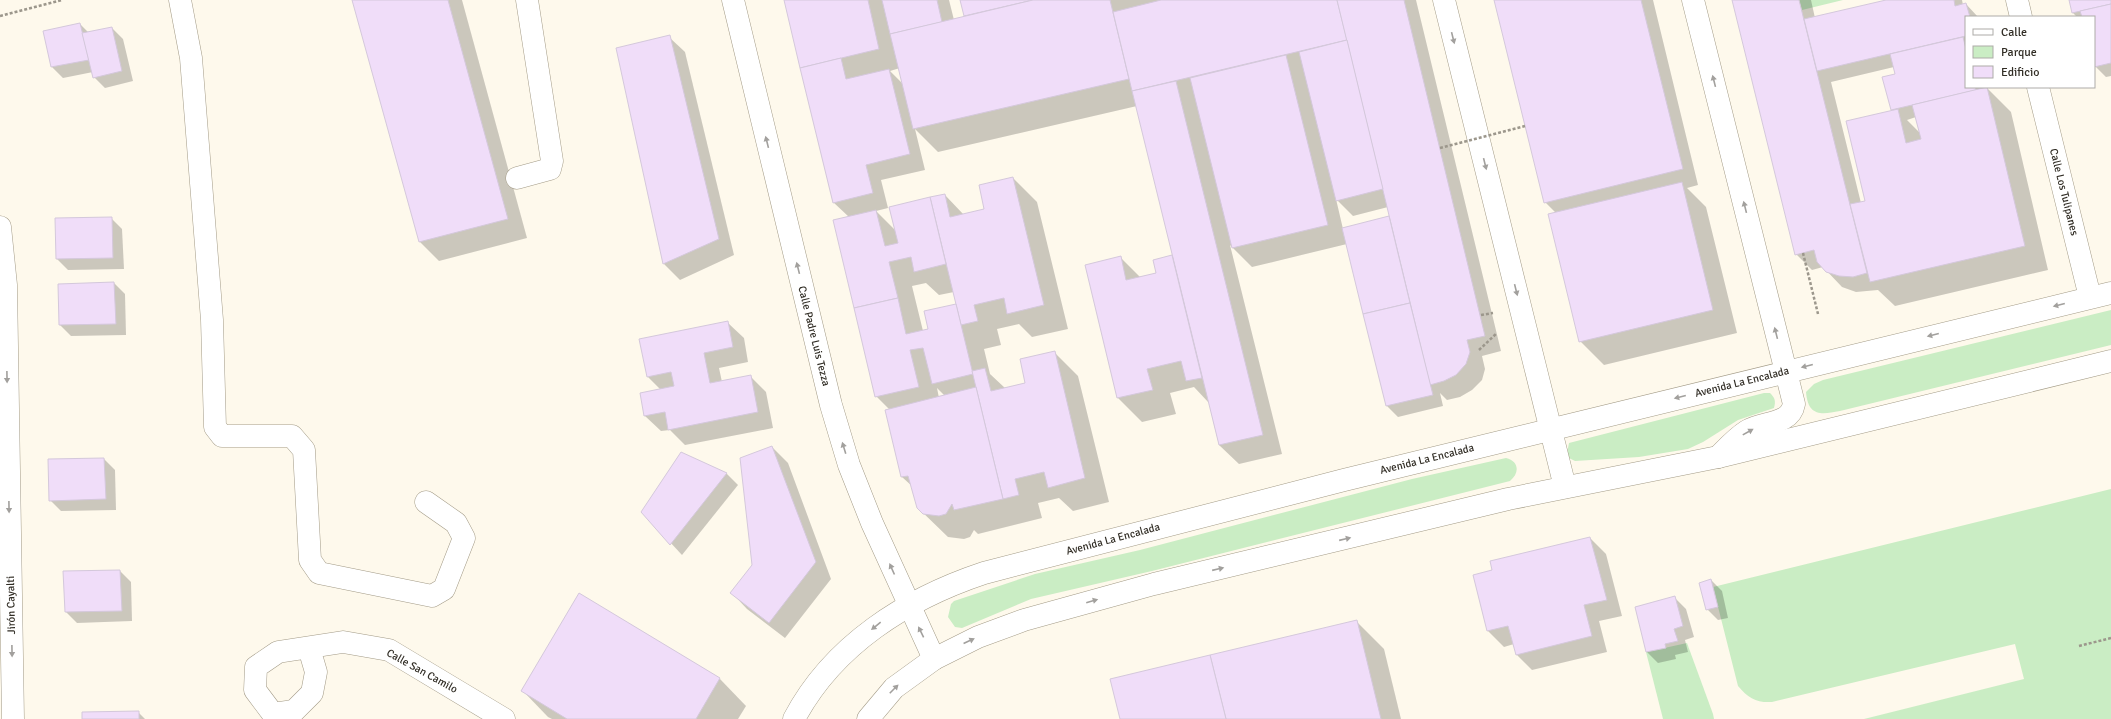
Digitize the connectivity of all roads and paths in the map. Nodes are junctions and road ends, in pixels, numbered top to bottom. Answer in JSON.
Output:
{"nodes":[{"id":1,"x":62,"y":0,"type":"edge"},
{"id":2,"x":180,"y":0,"type":"edge"},
{"id":3,"x":526,"y":0,"type":"edge"},
{"id":4,"x":733,"y":0,"type":"edge"},
{"id":5,"x":1444,"y":0,"type":"edge"},
{"id":6,"x":1693,"y":0,"type":"edge"},
{"id":7,"x":2017,"y":0,"type":"edge"},
{"id":8,"x":0,"y":16,"type":"edge"},
{"id":9,"x":2021,"y":16,"type":"edge"},
{"id":10,"x":2038,"y":88,"type":"edge"},
{"id":11,"x":1525,"y":126,"type":"dead end"},
{"id":12,"x":1440,"y":148,"type":"dead end"},
{"id":13,"x":517,"y":178,"type":"dead end"},
{"id":14,"x":0,"y":227,"type":"edge"},
{"id":15,"x":1803,"y":253,"type":"dead end"},
{"id":16,"x":3,"y":286,"type":"edge"},
{"id":17,"x":2101,"y":295,"type":"edge"},
{"id":18,"x":1818,"y":314,"type":"dead end"},
{"id":19,"x":1498,"y":333,"type":"dead end"},
{"id":20,"x":1479,"y":350,"type":"dead end"},
{"id":21,"x":2111,"y":361,"type":"edge"},
{"id":22,"x":1786,"y":371,"type":"junction"},
{"id":23,"x":1550,"y":430,"type":"junction"},
{"id":24,"x":1718,"y":456,"type":"junction"},
{"id":25,"x":1565,"y":487,"type":"junction"},
{"id":26,"x":426,"y":502,"type":"dead end"},
{"id":27,"x":5,"y":590,"type":"edge"},
{"id":28,"x":908,"y":605,"type":"junction"},
{"id":29,"x":2111,"y":638,"type":"edge"},
{"id":30,"x":2079,"y":646,"type":"dead end"},
{"id":31,"x":309,"y":648,"type":"dead end"},
{"id":32,"x":934,"y":659,"type":"junction"},
{"id":33,"x":805,"y":698,"type":"junction"},
{"id":34,"x":13,"y":719,"type":"edge"},
{"id":35,"x":504,"y":719,"type":"edge"},
{"id":36,"x":794,"y":719,"type":"edge"},
{"id":37,"x":800,"y":719,"type":"edge"},
{"id":38,"x":868,"y":719,"type":"edge"}],
"edges":[{"from":1,"to":8,"type":"path"},
{"from":2,"to":26,"type":"main road"},
{"from":3,"to":13,"type":"main road"},
{"from":28,"to":4,"type":"main road","name":"Calle Padre Luis Tezza","one_way":true},
{"from":5,"to":23,"type":"main road","one_way":true},
{"from":22,"to":6,"type":"main road","one_way":true},
{"from":7,"to":9,"type":"main road"},
{"from":10,"to":17,"type":"main road","name":"Calle Los Tulipanes"},
{"from":11,"to":12,"type":"path","bridge":true},
{"from":14,"to":16,"type":"main road","name":"Jirón Cayalti"},
{"from":15,"to":18,"type":"path"},
{"from":16,"to":27,"type":"main road","name":"Jirón Cayalti","one_way":true},
{"from":17,"to":22,"type":"main road","name":"Avenida La Encalada","one_way":true},
{"from":19,"to":20,"type":"path"},
{"from":21,"to":24,"type":"main road"},
{"from":22,"to":23,"type":"main road","name":"Avenida La Encalada","one_way":true},
{"from":24,"to":22,"type":"main road","one_way":true},
{"from":23,"to":25,"type":"main road"},
{"from":23,"to":28,"type":"main road","name":"Avenida La Encalada"},
{"from":24,"to":25,"type":"main road"},
{"from":32,"to":25,"type":"main road","one_way":true},
{"from":27,"to":34,"type":"main road","name":"Jirón Cayalti","one_way":true},
{"from":32,"to":28,"type":"main road","name":"Calle Padre Luis Tezza","one_way":true},
{"from":28,"to":33,"type":"main road","name":"Avenida La Encalada","one_way":true},
{"from":29,"to":30,"type":"path"},
{"from":31,"to":35,"type":"main road","name":"Calle San Camilo"},
{"from":38,"to":32,"type":"main road","one_way":true},
{"from":33,"to":36,"type":"main road","name":"Avenida La Encalada"},
{"from":33,"to":37,"type":"main road"}]}
